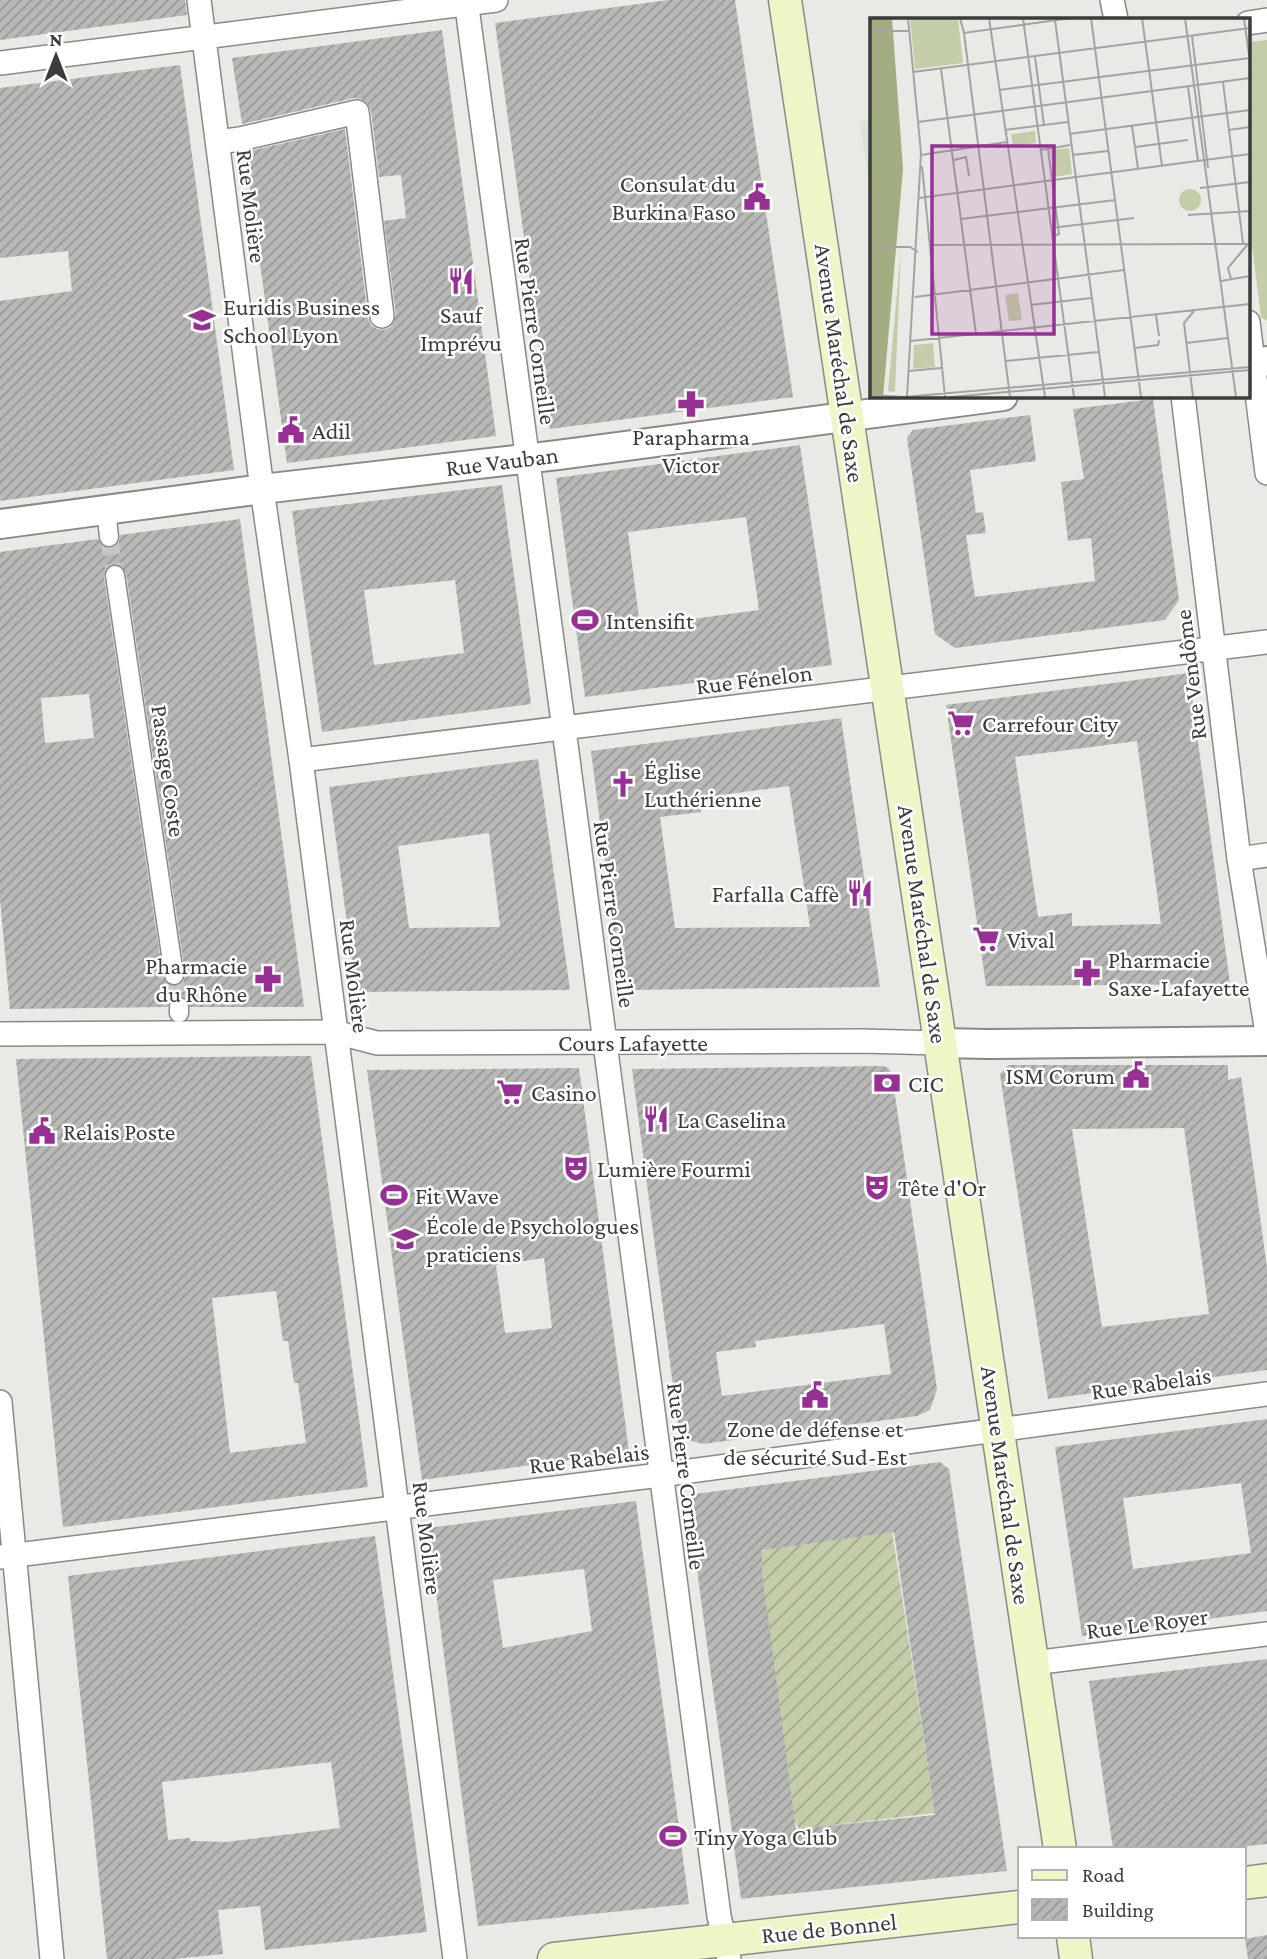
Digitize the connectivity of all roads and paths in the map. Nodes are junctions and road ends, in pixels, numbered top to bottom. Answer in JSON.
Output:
{"nodes":[{"id":1,"x":199,"y":0,"type":"edge"},
{"id":2,"x":496,"y":0,"type":"edge"},
{"id":3,"x":785,"y":0,"type":"edge"},
{"id":4,"x":1112,"y":0,"type":"edge"},
{"id":5,"x":466,"y":2,"type":"edge"},
{"id":6,"x":1116,"y":18,"type":"edge"},
{"id":7,"x":204,"y":38,"type":"junction"},
{"id":8,"x":0,"y":63,"type":"edge"},
{"id":9,"x":218,"y":142,"type":"junction"},
{"id":10,"x":382,"y":316,"type":"dead end"},
{"id":11,"x":1250,"y":332,"type":"edge"},
{"id":12,"x":1256,"y":363,"type":"edge"},
{"id":13,"x":995,"y":397,"type":"edge"},
{"id":14,"x":1183,"y":397,"type":"edge"},
{"id":15,"x":848,"y":415,"type":"junction"},
{"id":16,"x":527,"y":459,"type":"junction"},
{"id":17,"x":1267,"y":473,"type":"edge"},
{"id":18,"x":262,"y":489,"type":"junction"},
{"id":19,"x":0,"y":524,"type":"edge"},
{"id":20,"x":114,"y":575,"type":"tunnel mouth"},
{"id":21,"x":1267,"y":642,"type":"edge"},
{"id":22,"x":1213,"y":650,"type":"junction"},
{"id":23,"x":888,"y":688,"type":"junction"},
{"id":24,"x":564,"y":729,"type":"junction"},
{"id":25,"x":301,"y":760,"type":"junction"},
{"id":26,"x":1267,"y":855,"type":"edge"},
{"id":27,"x":1239,"y":859,"type":"junction"},
{"id":28,"x":1261,"y":948,"type":"edge"},
{"id":29,"x":174,"y":975,"type":"tunnel mouth"},
{"id":30,"x":335,"y":1032,"type":"junction"},
{"id":31,"x":1267,"y":1033,"type":"edge"},
{"id":32,"x":0,"y":1034,"type":"edge"},
{"id":33,"x":1267,"y":1041,"type":"edge"},
{"id":34,"x":605,"y":1043,"type":"junction"},
{"id":35,"x":940,"y":1043,"type":"junction"},
{"id":36,"x":1267,"y":1394,"type":"edge"},
{"id":37,"x":0,"y":1402,"type":"edge"},
{"id":38,"x":998,"y":1430,"type":"junction"},
{"id":39,"x":660,"y":1475,"type":"junction"},
{"id":40,"x":397,"y":1508,"type":"junction"},
{"id":41,"x":7,"y":1556,"type":"edge"},
{"id":42,"x":1267,"y":1634,"type":"edge"},
{"id":43,"x":1033,"y":1663,"type":"junction"},
{"id":44,"x":1060,"y":1847,"type":"edge"},
{"id":45,"x":1267,"y":1880,"type":"edge"},
{"id":46,"x":1246,"y":1883,"type":"edge"},
{"id":47,"x":1018,"y":1907,"type":"edge"},
{"id":48,"x":1073,"y":1938,"type":"edge"},
{"id":49,"x":726,"y":1950,"type":"edge"},
{"id":50,"x":52,"y":1959,"type":"edge"},
{"id":51,"x":456,"y":1959,"type":"edge"},
{"id":52,"x":554,"y":1959,"type":"edge"},
{"id":53,"x":1076,"y":1959,"type":"edge"}],
"edges":[{"from":1,"to":7,"type":"street","name":"Rue Molière"},
{"from":2,"to":5,"type":"street"},
{"from":3,"to":15,"type":"main road","name":"Avenue Maréchal de Saxe"},
{"from":4,"to":6,"type":"street"},
{"from":5,"to":7,"type":"street"},
{"from":5,"to":16,"type":"street","name":"Rue Pierre Corneille"},
{"from":7,"to":8,"type":"street"},
{"from":7,"to":9,"type":"street","name":"Rue Molière"},
{"from":9,"to":10,"type":"street"},
{"from":9,"to":18,"type":"street","name":"Rue Molière"},
{"from":11,"to":12,"type":"street"},
{"from":12,"to":17,"type":"street"},
{"from":13,"to":15,"type":"street","name":"Rue Vauban"},
{"from":14,"to":22,"type":"street","name":"Rue Vendôme"},
{"from":15,"to":16,"type":"street","name":"Rue Vauban"},
{"from":15,"to":23,"type":"main road","name":"Avenue Maréchal de Saxe"},
{"from":16,"to":18,"type":"street","name":"Rue Vauban"},
{"from":16,"to":24,"type":"street","name":"Rue Pierre Corneille"},
{"from":18,"to":19,"type":"street","name":"Rue Vauban"},
{"from":18,"to":25,"type":"street","name":"Rue Molière"},
{"from":20,"to":29,"type":"street","name":"Passage Coste"},
{"from":21,"to":22,"type":"street","name":"Rue Fénelon"},
{"from":22,"to":23,"type":"street","name":"Rue Fénelon"},
{"from":22,"to":27,"type":"street","name":"Rue Vendôme"},
{"from":23,"to":24,"type":"street","name":"Rue Fénelon"},
{"from":23,"to":35,"type":"main road","name":"Avenue Maréchal de Saxe"},
{"from":24,"to":25,"type":"street","name":"Rue Fénelon"},
{"from":24,"to":34,"type":"street","name":"Rue Pierre Corneille"},
{"from":25,"to":30,"type":"street","name":"Rue Molière"},
{"from":26,"to":27,"type":"street"},
{"from":27,"to":28,"type":"street","name":"Rue Vendôme"},
{"from":28,"to":31,"type":"street","name":"Rue Vendôme"},
{"from":30,"to":32,"type":"street","name":"Cours Lafayette"},
{"from":30,"to":34,"type":"street","name":"Cours Lafayette"},
{"from":30,"to":40,"type":"street","name":"Rue Molière"},
{"from":33,"to":35,"type":"street","name":"Cours Lafayette"},
{"from":34,"to":35,"type":"street","name":"Cours Lafayette"},
{"from":34,"to":39,"type":"street","name":"Rue Pierre Corneille"},
{"from":35,"to":38,"type":"main road","name":"Avenue Maréchal de Saxe"},
{"from":36,"to":38,"type":"street","name":"Rue Rabelais"},
{"from":37,"to":41,"type":"street"},
{"from":38,"to":39,"type":"street","name":"Rue Rabelais"},
{"from":38,"to":43,"type":"main road","name":"Avenue Maréchal de Saxe"},
{"from":39,"to":40,"type":"street","name":"Rue Rabelais"},
{"from":39,"to":49,"type":"street","name":"Rue Pierre Corneille"},
{"from":40,"to":41,"type":"street","name":"Rue Rabelais"},
{"from":40,"to":51,"type":"street","name":"Rue Molière"},
{"from":41,"to":50,"type":"street"},
{"from":42,"to":43,"type":"street","name":"Rue Le Royer"},
{"from":43,"to":44,"type":"main road","name":"Avenue Maréchal de Saxe"},
{"from":45,"to":46,"type":"main road"},
{"from":47,"to":49,"type":"main road","name":"Rue de Bonnel"},
{"from":48,"to":53,"type":"main road"},
{"from":49,"to":52,"type":"main road","name":"Rue de Bonnel"}]}
